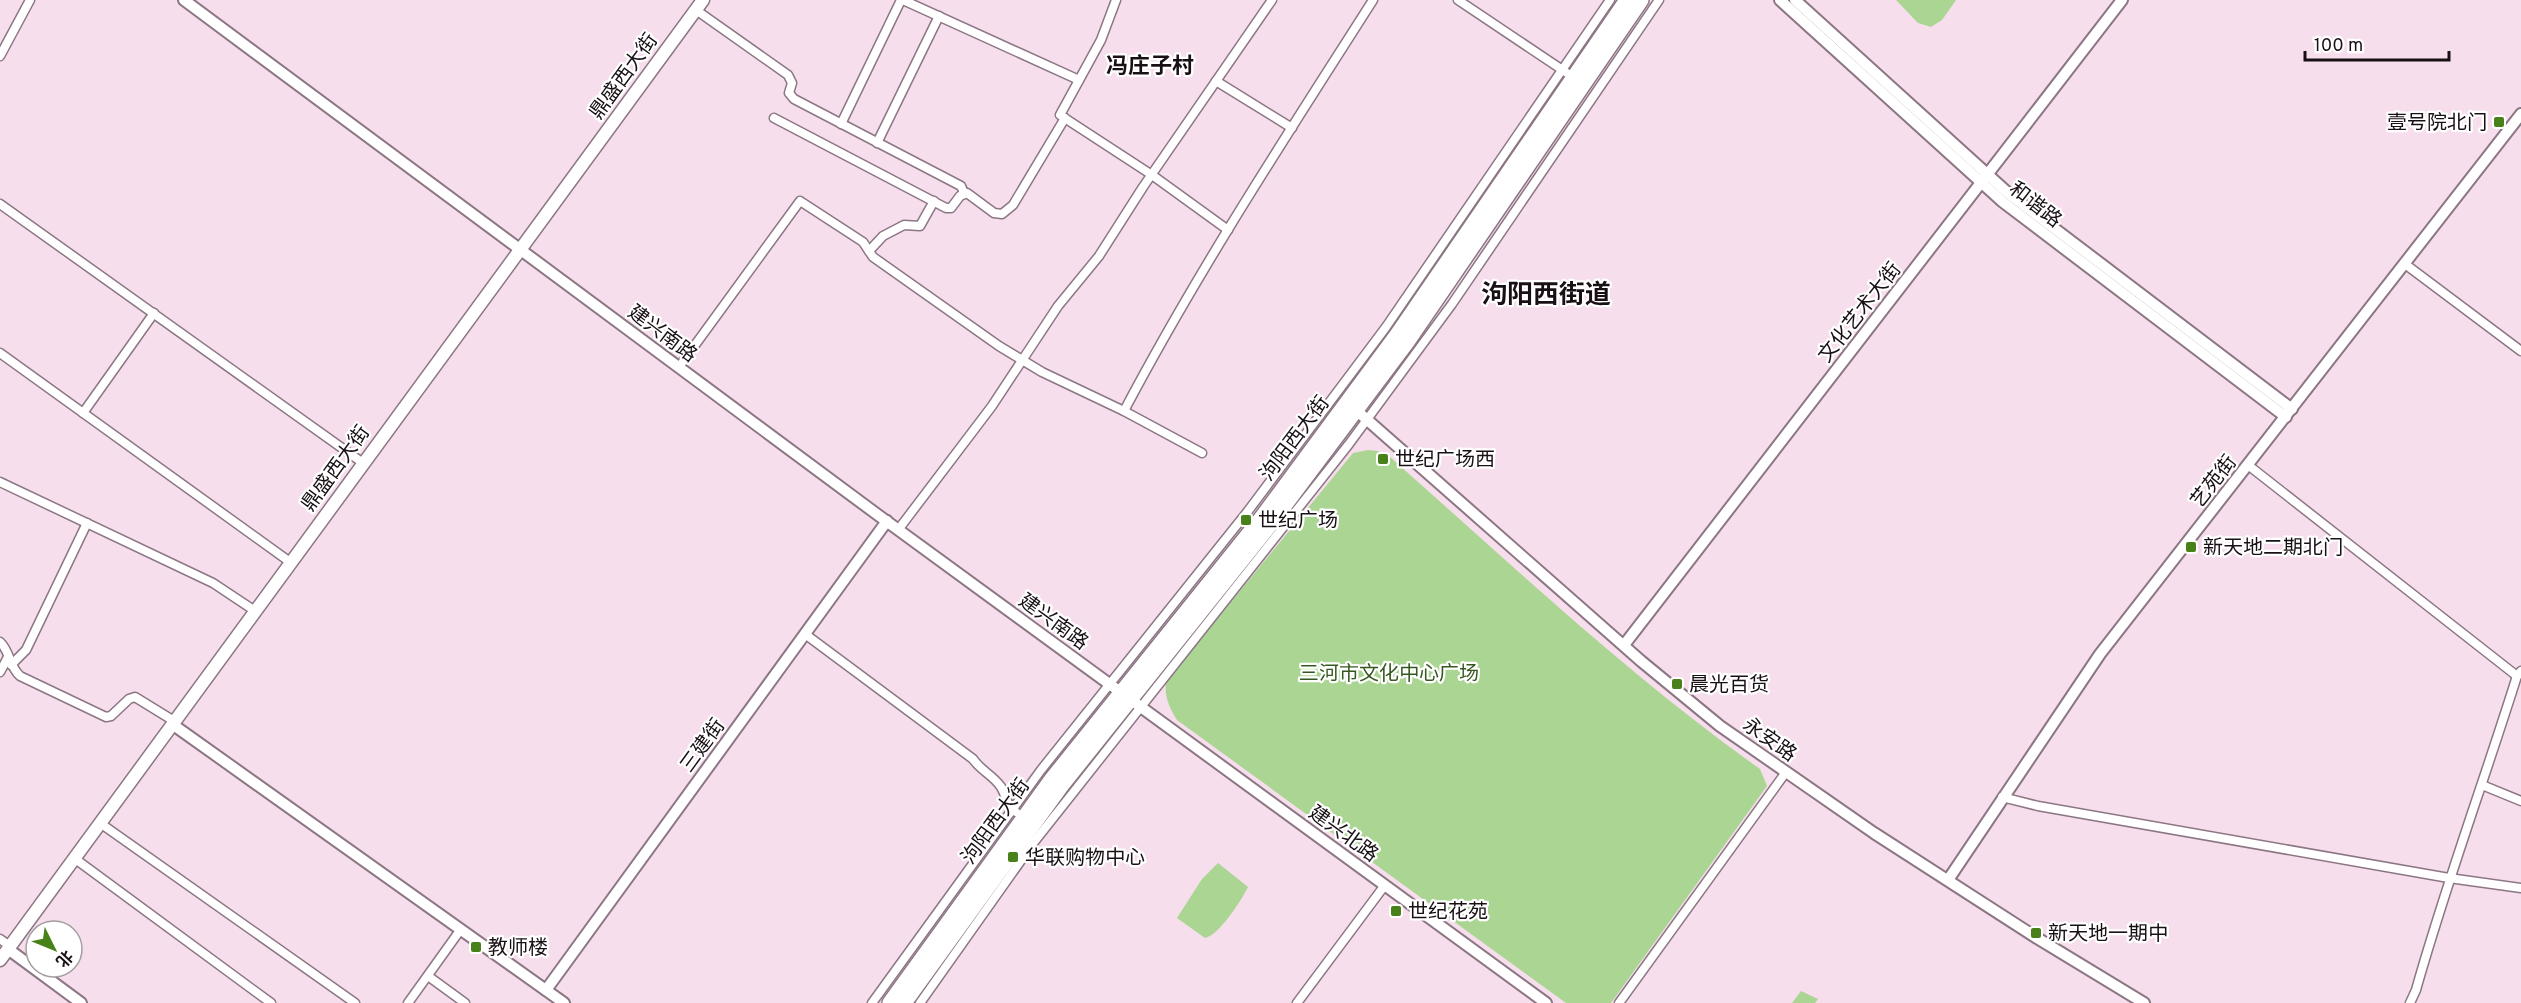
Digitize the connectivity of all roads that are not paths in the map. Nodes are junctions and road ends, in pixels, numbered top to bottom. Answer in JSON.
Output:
{"nodes":[{"id":1,"x":30,"y":0,"type":"edge"},
{"id":2,"x":184,"y":0,"type":"edge"},
{"id":3,"x":902,"y":0,"type":"edge"},
{"id":4,"x":1116,"y":0,"type":"edge"},
{"id":5,"x":1272,"y":0,"type":"edge"},
{"id":6,"x":1373,"y":0,"type":"edge"},
{"id":7,"x":1458,"y":0,"type":"edge"},
{"id":8,"x":1610,"y":0,"type":"edge"},
{"id":9,"x":1627,"y":0,"type":"edge"},
{"id":10,"x":1641,"y":0,"type":"edge"},
{"id":11,"x":1659,"y":0,"type":"edge"},
{"id":12,"x":1780,"y":0,"type":"edge"},
{"id":13,"x":1795,"y":0,"type":"edge"},
{"id":14,"x":2122,"y":0,"type":"edge"},
{"id":15,"x":699,"y":5,"type":"edge"},
{"id":16,"x":939,"y":16,"type":"junction"},
{"id":17,"x":0,"y":56,"type":"edge"},
{"id":18,"x":1569,"y":74,"type":"junction"},
{"id":19,"x":1079,"y":80,"type":"junction"},
{"id":20,"x":1216,"y":81,"type":"junction"},
{"id":21,"x":2521,"y":114,"type":"edge"},
{"id":22,"x":774,"y":117,"type":"dead end"},
{"id":23,"x":1065,"y":118,"type":"junction"},
{"id":24,"x":841,"y":124,"type":"junction"},
{"id":25,"x":1292,"y":128,"type":"junction"},
{"id":26,"x":877,"y":143,"type":"junction"},
{"id":27,"x":1152,"y":175,"type":"junction"},
{"id":28,"x":1984,"y":179,"type":"junction"},
{"id":29,"x":964,"y":193,"type":"junction"},
{"id":30,"x":934,"y":201,"type":"junction"},
{"id":31,"x":0,"y":204,"type":"edge"},
{"id":32,"x":1228,"y":230,"type":"junction"},
{"id":33,"x":520,"y":249,"type":"junction"},
{"id":34,"x":869,"y":251,"type":"junction"},
{"id":35,"x":2405,"y":264,"type":"junction"},
{"id":36,"x":154,"y":313,"type":"junction"},
{"id":37,"x":2521,"y":351,"type":"edge"},
{"id":38,"x":0,"y":353,"type":"edge"},
{"id":39,"x":1022,"y":360,"type":"junction"},
{"id":40,"x":679,"y":367,"type":"junction"},
{"id":41,"x":1124,"y":411,"type":"junction"},
{"id":42,"x":83,"y":413,"type":"junction"},
{"id":43,"x":2289,"y":413,"type":"junction"},
{"id":44,"x":1362,"y":415,"type":"junction"},
{"id":45,"x":1202,"y":453,"type":"dead end"},
{"id":46,"x":363,"y":463,"type":"junction"},
{"id":47,"x":2248,"y":465,"type":"junction"},
{"id":48,"x":0,"y":482,"type":"edge"},
{"id":49,"x":887,"y":522,"type":"junction"},
{"id":50,"x":87,"y":523,"type":"junction"},
{"id":51,"x":898,"y":530,"type":"junction"},
{"id":52,"x":290,"y":562,"type":"junction"},
{"id":53,"x":255,"y":611,"type":"junction"},
{"id":54,"x":805,"y":634,"type":"junction"},
{"id":55,"x":0,"y":642,"type":"edge"},
{"id":56,"x":1623,"y":645,"type":"junction"},
{"id":57,"x":9,"y":661,"type":"junction"},
{"id":58,"x":0,"y":672,"type":"edge"},
{"id":59,"x":2519,"y":677,"type":"edge"},
{"id":60,"x":1125,"y":696,"type":"junction"},
{"id":61,"x":173,"y":722,"type":"junction"},
{"id":62,"x":1786,"y":772,"type":"junction"},
{"id":63,"x":2482,"y":785,"type":"junction"},
{"id":64,"x":2002,"y":797,"type":"junction"},
{"id":65,"x":2521,"y":801,"type":"edge"},
{"id":66,"x":1018,"y":813,"type":"junction"},
{"id":67,"x":100,"y":823,"type":"junction"},
{"id":68,"x":74,"y":858,"type":"junction"},
{"id":69,"x":2449,"y":878,"type":"junction"},
{"id":70,"x":1948,"y":880,"type":"junction"},
{"id":71,"x":1385,"y":885,"type":"junction"},
{"id":72,"x":2521,"y":888,"type":"edge"},
{"id":73,"x":461,"y":929,"type":"junction"},
{"id":74,"x":4,"y":949,"type":"edge"},
{"id":75,"x":428,"y":976,"type":"junction"},
{"id":76,"x":546,"y":990,"type":"junction"},
{"id":77,"x":81,"y":1003,"type":"edge"},
{"id":78,"x":270,"y":1003,"type":"edge"},
{"id":79,"x":355,"y":1003,"type":"edge"},
{"id":80,"x":408,"y":1003,"type":"edge"},
{"id":81,"x":465,"y":1003,"type":"edge"},
{"id":82,"x":564,"y":1003,"type":"edge"},
{"id":83,"x":872,"y":1003,"type":"edge"},
{"id":84,"x":890,"y":1003,"type":"edge"},
{"id":85,"x":904,"y":1003,"type":"edge"},
{"id":86,"x":920,"y":1003,"type":"edge"},
{"id":87,"x":1297,"y":1003,"type":"edge"},
{"id":88,"x":1546,"y":1003,"type":"edge"},
{"id":89,"x":1619,"y":1003,"type":"edge"},
{"id":90,"x":2144,"y":1003,"type":"edge"},
{"id":91,"x":2410,"y":1003,"type":"edge"}],
"edges":[{"from":1,"to":17,"type":"street"},
{"from":2,"to":33,"type":"street","name":"建兴南路"},
{"from":3,"to":16,"type":"street"},
{"from":3,"to":24,"type":"street"},
{"from":4,"to":19,"type":"street"},
{"from":5,"to":20,"type":"street"},
{"from":6,"to":25,"type":"street"},
{"from":7,"to":18,"type":"street"},
{"from":8,"to":18,"type":"street"},
{"from":9,"to":18,"type":"highway","name":"泃阳西大街"},
{"from":10,"to":44,"type":"highway","name":"泃阳西大街"},
{"from":11,"to":44,"type":"street"},
{"from":12,"to":28,"type":"street","name":"和谐路"},
{"from":13,"to":28,"type":"street","name":"和谐路"},
{"from":14,"to":28,"type":"street","name":"文化艺术大街"},
{"from":15,"to":24,"type":"street"},
{"from":15,"to":33,"type":"main road","name":"鼎盛西大街"},
{"from":16,"to":19,"type":"street"},
{"from":16,"to":26,"type":"street"},
{"from":18,"to":60,"type":"highway","name":"泃阳西大街"},
{"from":19,"to":23,"type":"street"},
{"from":20,"to":25,"type":"street"},
{"from":20,"to":27,"type":"street"},
{"from":21,"to":35,"type":"street","name":"艺苑街"},
{"from":22,"to":30,"type":"street"},
{"from":23,"to":27,"type":"street"},
{"from":23,"to":29,"type":"street"},
{"from":24,"to":26,"type":"street"},
{"from":25,"to":32,"type":"street"},
{"from":26,"to":29,"type":"street"},
{"from":27,"to":32,"type":"street"},
{"from":27,"to":39,"type":"street"},
{"from":28,"to":43,"type":"street","name":"和谐路"},
{"from":28,"to":56,"type":"street","name":"文化艺术大街"},
{"from":29,"to":30,"type":"street"},
{"from":30,"to":34,"type":"street"},
{"from":31,"to":36,"type":"street"},
{"from":32,"to":41,"type":"street"},
{"from":33,"to":40,"type":"street","name":"建兴南路"},
{"from":33,"to":46,"type":"main road","name":"鼎盛西大街"},
{"from":34,"to":39,"type":"street"},
{"from":34,"to":40,"type":"street"},
{"from":35,"to":37,"type":"street"},
{"from":35,"to":43,"type":"street","name":"艺苑街"},
{"from":36,"to":42,"type":"street"},
{"from":36,"to":46,"type":"street"},
{"from":38,"to":42,"type":"street"},
{"from":39,"to":41,"type":"street"},
{"from":39,"to":51,"type":"street"},
{"from":40,"to":49,"type":"street","name":"建兴南路"},
{"from":41,"to":45,"type":"street"},
{"from":42,"to":52,"type":"street"},
{"from":43,"to":47,"type":"street","name":"艺苑街"},
{"from":44,"to":56,"type":"street","name":"永安路"},
{"from":44,"to":60,"type":"highway","name":"泃阳西大街"},
{"from":46,"to":52,"type":"main road","name":"鼎盛西大街"},
{"from":47,"to":59,"type":"street"},
{"from":47,"to":64,"type":"street","name":"艺苑街"},
{"from":48,"to":50,"type":"street"},
{"from":49,"to":51,"type":"street","name":"建兴南路"},
{"from":49,"to":54,"type":"street","name":"三建街"},
{"from":50,"to":53,"type":"street"},
{"from":50,"to":57,"type":"street"},
{"from":51,"to":60,"type":"street","name":"建兴南路"},
{"from":52,"to":53,"type":"main road","name":"鼎盛西大街"},
{"from":53,"to":61,"type":"main road","name":"鼎盛西大街"},
{"from":54,"to":66,"type":"street"},
{"from":54,"to":76,"type":"street","name":"三建街"},
{"from":55,"to":57,"type":"street"},
{"from":56,"to":62,"type":"street","name":"永安路"},
{"from":57,"to":58,"type":"street"},
{"from":57,"to":61,"type":"street"},
{"from":59,"to":63,"type":"street"},
{"from":60,"to":66,"type":"highway","name":"泃阳西大街"},
{"from":60,"to":71,"type":"street","name":"建兴北路"},
{"from":60,"to":85,"type":"highway","name":"泃阳西大街"},
{"from":60,"to":86,"type":"street"},
{"from":61,"to":67,"type":"main road","name":"鼎盛西大街"},
{"from":61,"to":73,"type":"street"},
{"from":62,"to":70,"type":"street","name":"永安路"},
{"from":62,"to":89,"type":"street"},
{"from":63,"to":65,"type":"street"},
{"from":63,"to":69,"type":"street"},
{"from":64,"to":69,"type":"street"},
{"from":64,"to":70,"type":"street","name":"艺苑街"},
{"from":66,"to":83,"type":"street"},
{"from":66,"to":84,"type":"highway","name":"泃阳西大街"},
{"from":67,"to":68,"type":"main road","name":"鼎盛西大街"},
{"from":67,"to":79,"type":"street"},
{"from":68,"to":74,"type":"main road","name":"鼎盛西大街"},
{"from":68,"to":78,"type":"street"},
{"from":69,"to":72,"type":"street"},
{"from":69,"to":91,"type":"street"},
{"from":70,"to":90,"type":"street","name":"永安路"},
{"from":71,"to":87,"type":"street"},
{"from":71,"to":88,"type":"street","name":"建兴北路"},
{"from":73,"to":75,"type":"street"},
{"from":73,"to":76,"type":"street"},
{"from":74,"to":77,"type":"street"},
{"from":75,"to":80,"type":"street"},
{"from":75,"to":81,"type":"street"},
{"from":76,"to":82,"type":"street"}]}
